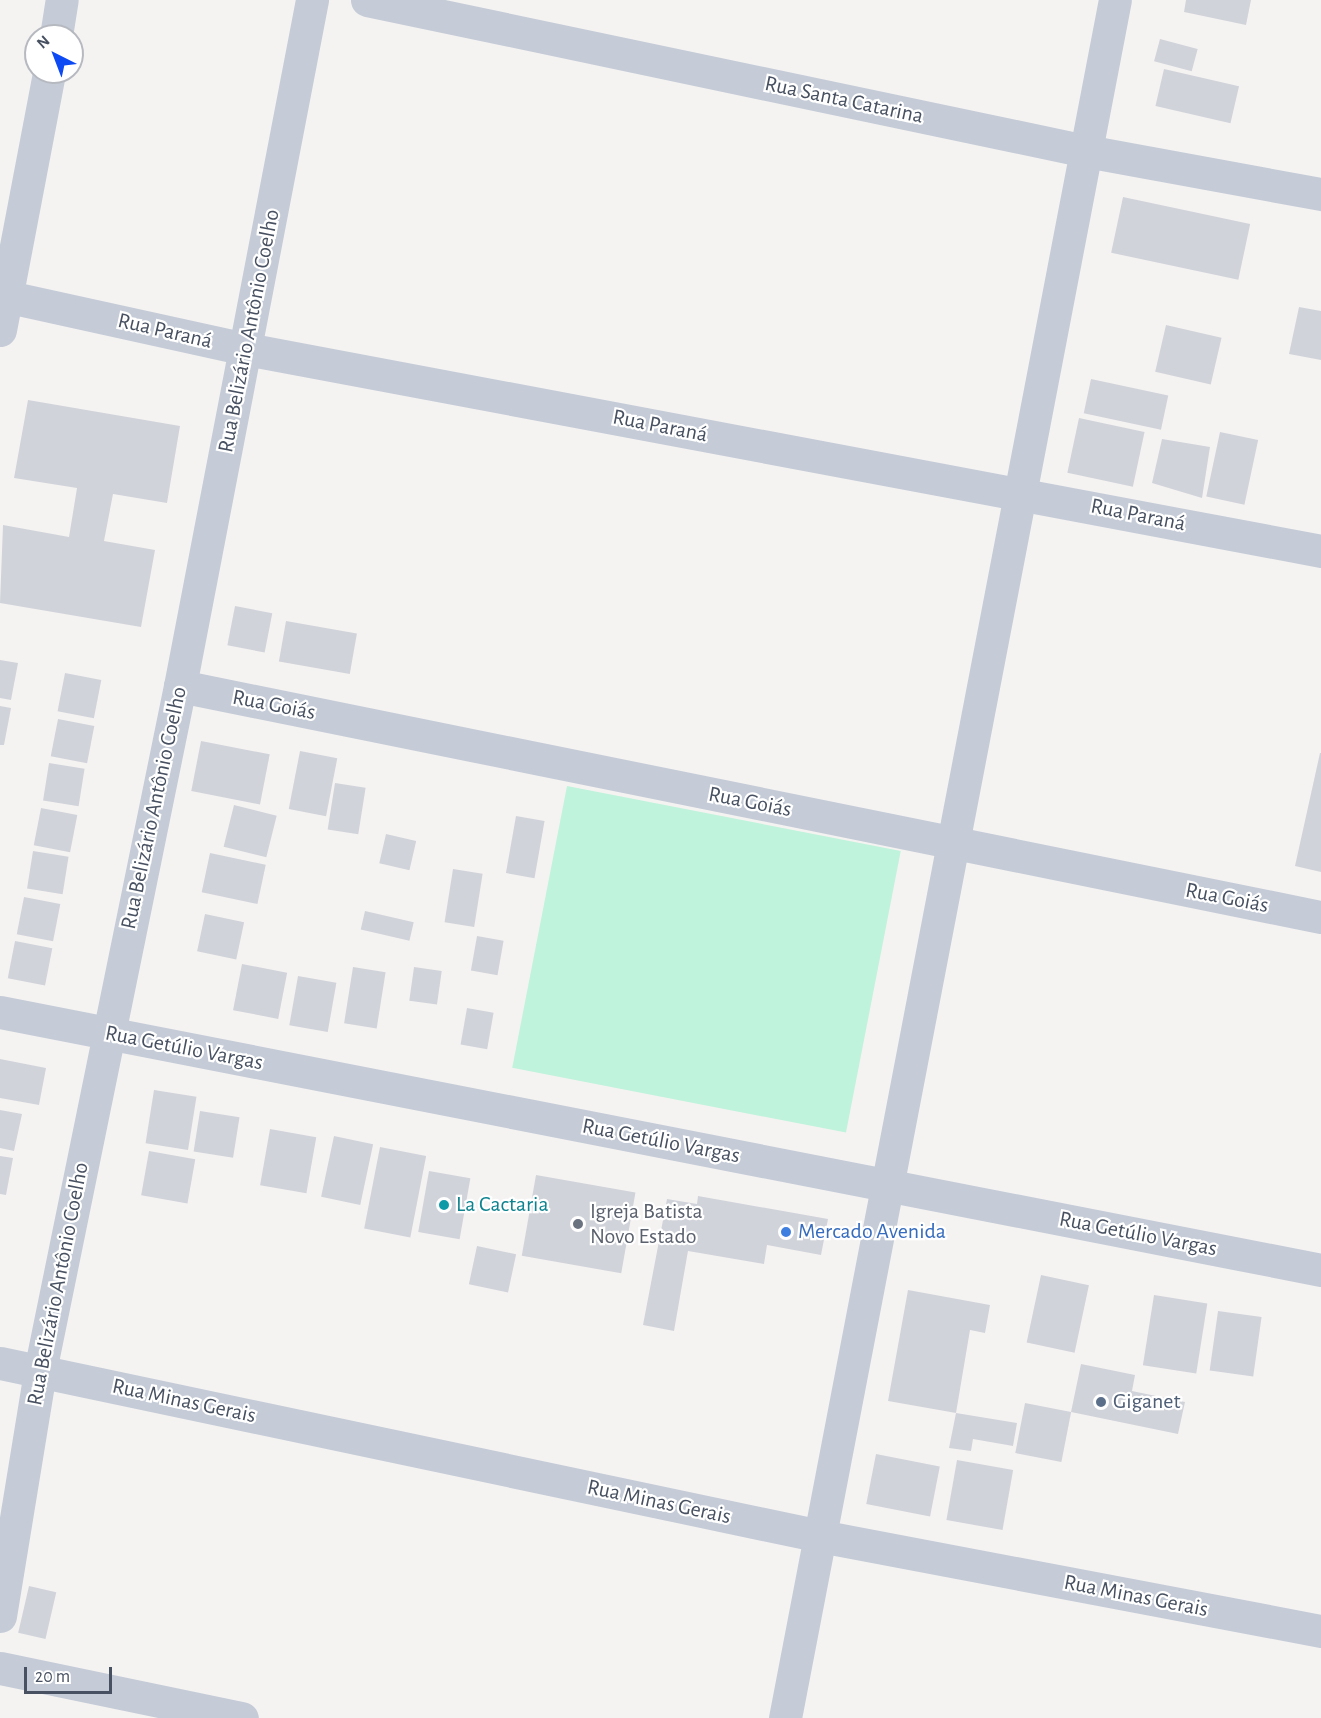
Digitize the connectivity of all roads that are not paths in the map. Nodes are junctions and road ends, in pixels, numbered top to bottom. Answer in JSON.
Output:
{"nodes":[{"id":1,"x":62,"y":0,"type":"edge"},
{"id":2,"x":312,"y":0,"type":"edge"},
{"id":3,"x":367,"y":0,"type":"edge"},
{"id":4,"x":1115,"y":0,"type":"edge"},
{"id":5,"x":58,"y":24,"type":"edge"},
{"id":6,"x":47,"y":84,"type":"edge"},
{"id":7,"x":1086,"y":151,"type":"junction"},
{"id":8,"x":1321,"y":194,"type":"edge"},
{"id":9,"x":3,"y":295,"type":"edge"},
{"id":10,"x":0,"y":330,"type":"edge"},
{"id":11,"x":246,"y":349,"type":"junction"},
{"id":12,"x":1020,"y":493,"type":"junction"},
{"id":13,"x":1321,"y":551,"type":"edge"},
{"id":14,"x":180,"y":686,"type":"junction"},
{"id":15,"x":953,"y":843,"type":"junction"},
{"id":16,"x":1321,"y":917,"type":"edge"},
{"id":17,"x":0,"y":1012,"type":"edge"},
{"id":18,"x":106,"y":1033,"type":"junction"},
{"id":19,"x":884,"y":1185,"type":"junction"},
{"id":20,"x":1321,"y":1270,"type":"edge"},
{"id":21,"x":0,"y":1363,"type":"edge"},
{"id":22,"x":40,"y":1371,"type":"junction"},
{"id":23,"x":820,"y":1536,"type":"junction"},
{"id":24,"x":0,"y":1616,"type":"edge"},
{"id":25,"x":1321,"y":1631,"type":"edge"},
{"id":26,"x":0,"y":1668,"type":"edge"},
{"id":27,"x":242,"y":1718,"type":"edge"},
{"id":28,"x":784,"y":1718,"type":"edge"}],
"edges":[{"from":1,"to":5,"type":"street"},
{"from":2,"to":11,"type":"street","name":"Rua Belizário Antônio Coelho"},
{"from":3,"to":7,"type":"street","name":"Rua Santa Catarina"},
{"from":4,"to":7,"type":"street"},
{"from":6,"to":9,"type":"street"},
{"from":7,"to":8,"type":"street","name":"Rua Santa Catarina"},
{"from":7,"to":12,"type":"street"},
{"from":9,"to":10,"type":"street"},
{"from":9,"to":11,"type":"street","name":"Rua Paraná"},
{"from":11,"to":12,"type":"street","name":"Rua Paraná"},
{"from":11,"to":14,"type":"street","name":"Rua Belizário Antônio Coelho"},
{"from":12,"to":13,"type":"street","name":"Rua Paraná"},
{"from":12,"to":15,"type":"street"},
{"from":14,"to":15,"type":"street","name":"Rua Goiás"},
{"from":14,"to":18,"type":"street","name":"Rua Belizário Antônio Coelho"},
{"from":15,"to":16,"type":"street","name":"Rua Goiás"},
{"from":15,"to":19,"type":"street"},
{"from":17,"to":18,"type":"street","name":"Rua Getúlio Vargas"},
{"from":18,"to":19,"type":"street","name":"Rua Getúlio Vargas"},
{"from":18,"to":22,"type":"street","name":"Rua Belizário Antônio Coelho"},
{"from":19,"to":20,"type":"street","name":"Rua Getúlio Vargas"},
{"from":19,"to":23,"type":"street"},
{"from":21,"to":22,"type":"street","name":"Rua Minas Gerais"},
{"from":22,"to":23,"type":"street","name":"Rua Minas Gerais"},
{"from":22,"to":24,"type":"street","name":"Rua Belizário Antônio Coelho"},
{"from":23,"to":25,"type":"street","name":"Rua Minas Gerais"},
{"from":23,"to":28,"type":"street"},
{"from":26,"to":27,"type":"street"}]}
